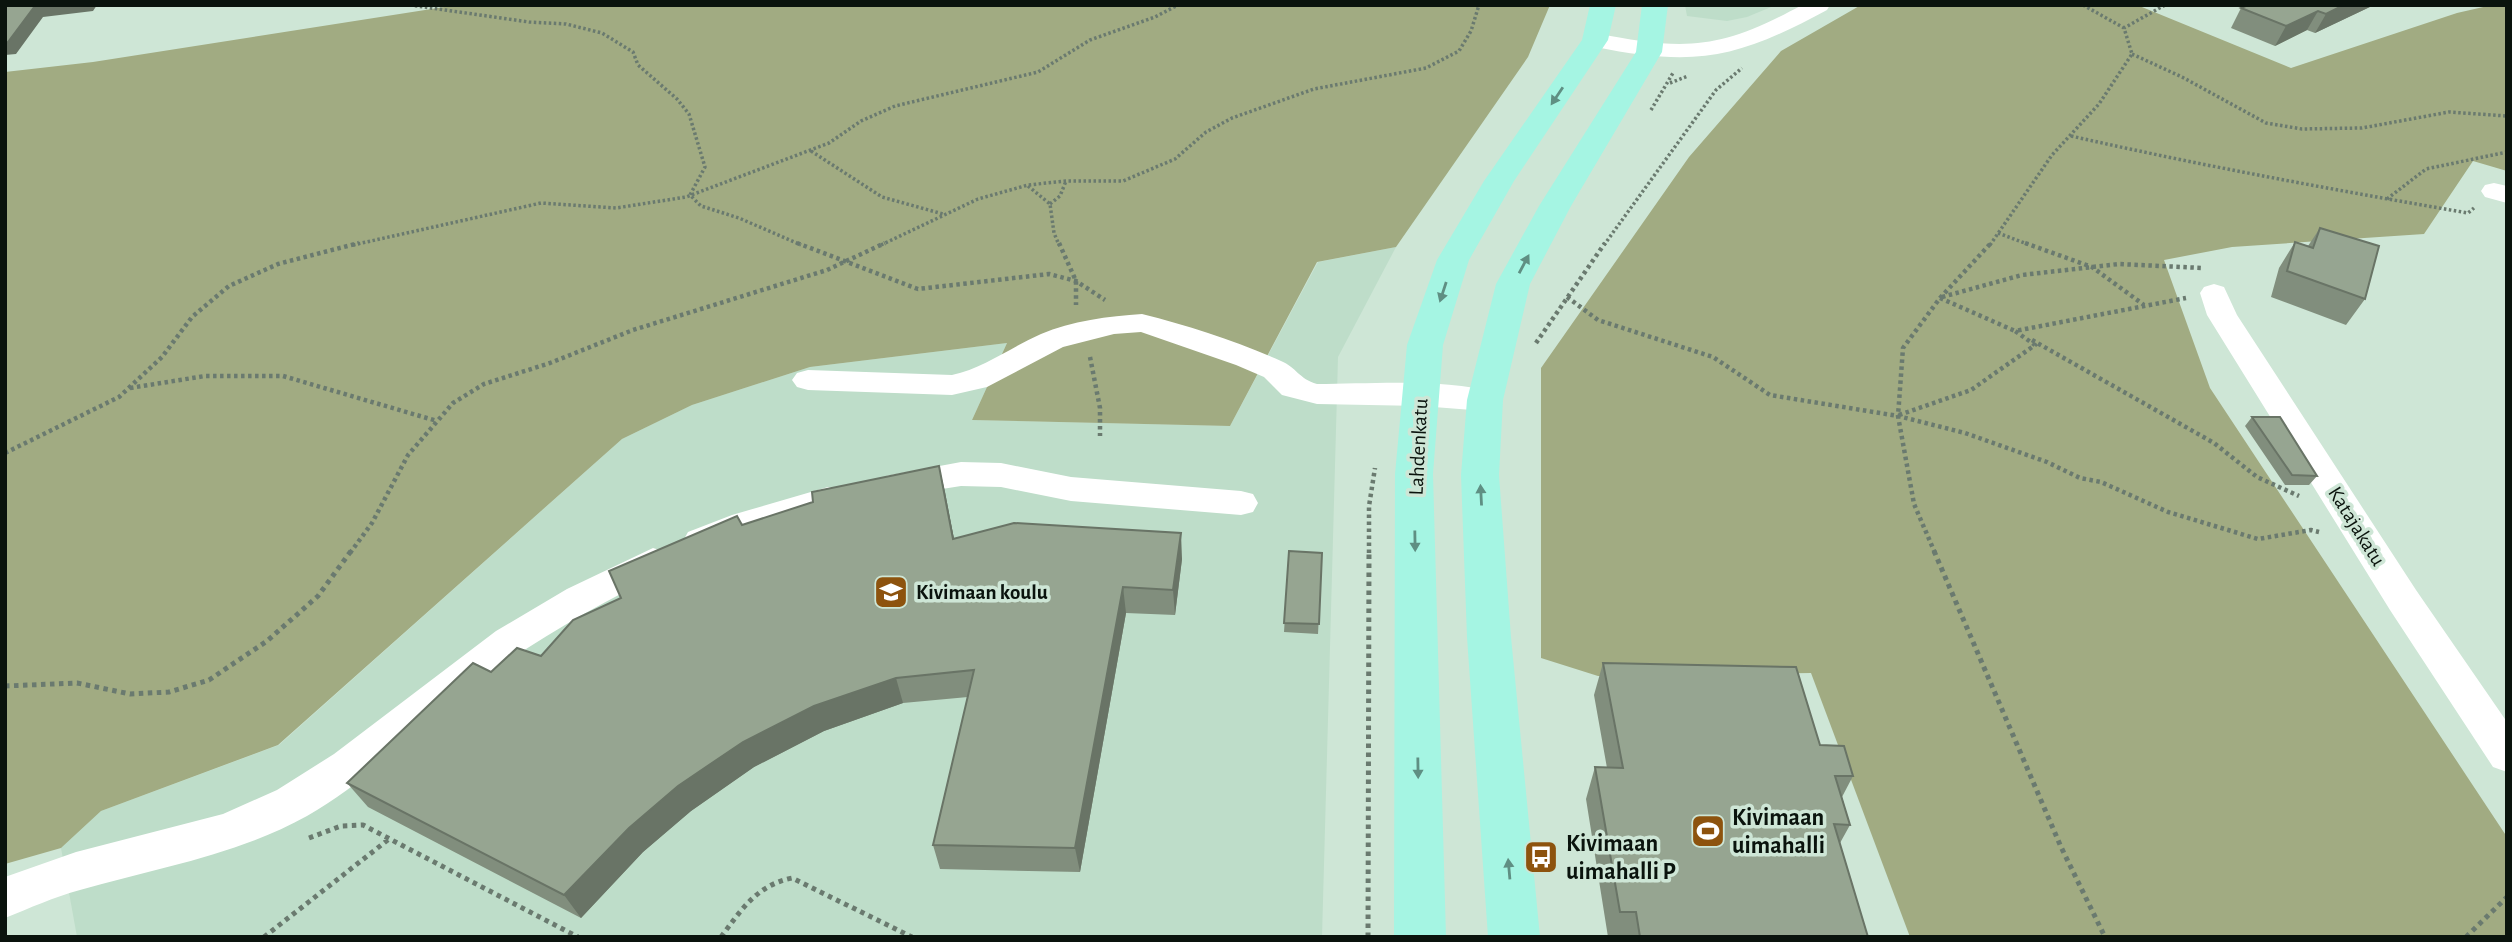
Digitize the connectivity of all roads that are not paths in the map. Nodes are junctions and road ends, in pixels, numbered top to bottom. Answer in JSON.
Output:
{"nodes":[{"id":1,"x":1655,"y":5,"type":"edge"},
{"id":2,"x":1819,"y":5,"type":"edge"},
{"id":3,"x":1599,"y":22,"type":"edge"},
{"id":4,"x":1649,"y":52,"type":"junction"},
{"id":5,"x":2214,"y":293,"type":"road end"},
{"id":6,"x":808,"y":380,"type":"dead end"},
{"id":7,"x":1421,"y":395,"type":"junction"},
{"id":8,"x":1485,"y":400,"type":"junction"},
{"id":9,"x":1241,"y":503,"type":"dead end"},
{"id":10,"x":2507,"y":754,"type":"edge"},
{"id":11,"x":5,"y":898,"type":"edge"},
{"id":12,"x":1420,"y":937,"type":"edge"},
{"id":13,"x":1514,"y":937,"type":"edge"}],
"edges":[{"from":1,"to":4,"type":"main road"},
{"from":2,"to":4,"type":"street"},
{"from":3,"to":4,"type":"street"},
{"from":3,"to":7,"type":"main road","name":"Lahdenkatu","one_way":true},
{"from":8,"to":4,"type":"main road","one_way":true},
{"from":5,"to":10,"type":"street","name":"Katajakatu"},
{"from":6,"to":7,"type":"street"},
{"from":7,"to":8,"type":"street"},
{"from":7,"to":12,"type":"main road","name":"Lahdenkatu","one_way":true},
{"from":13,"to":8,"type":"main road","one_way":true},
{"from":9,"to":11,"type":"street"}]}
